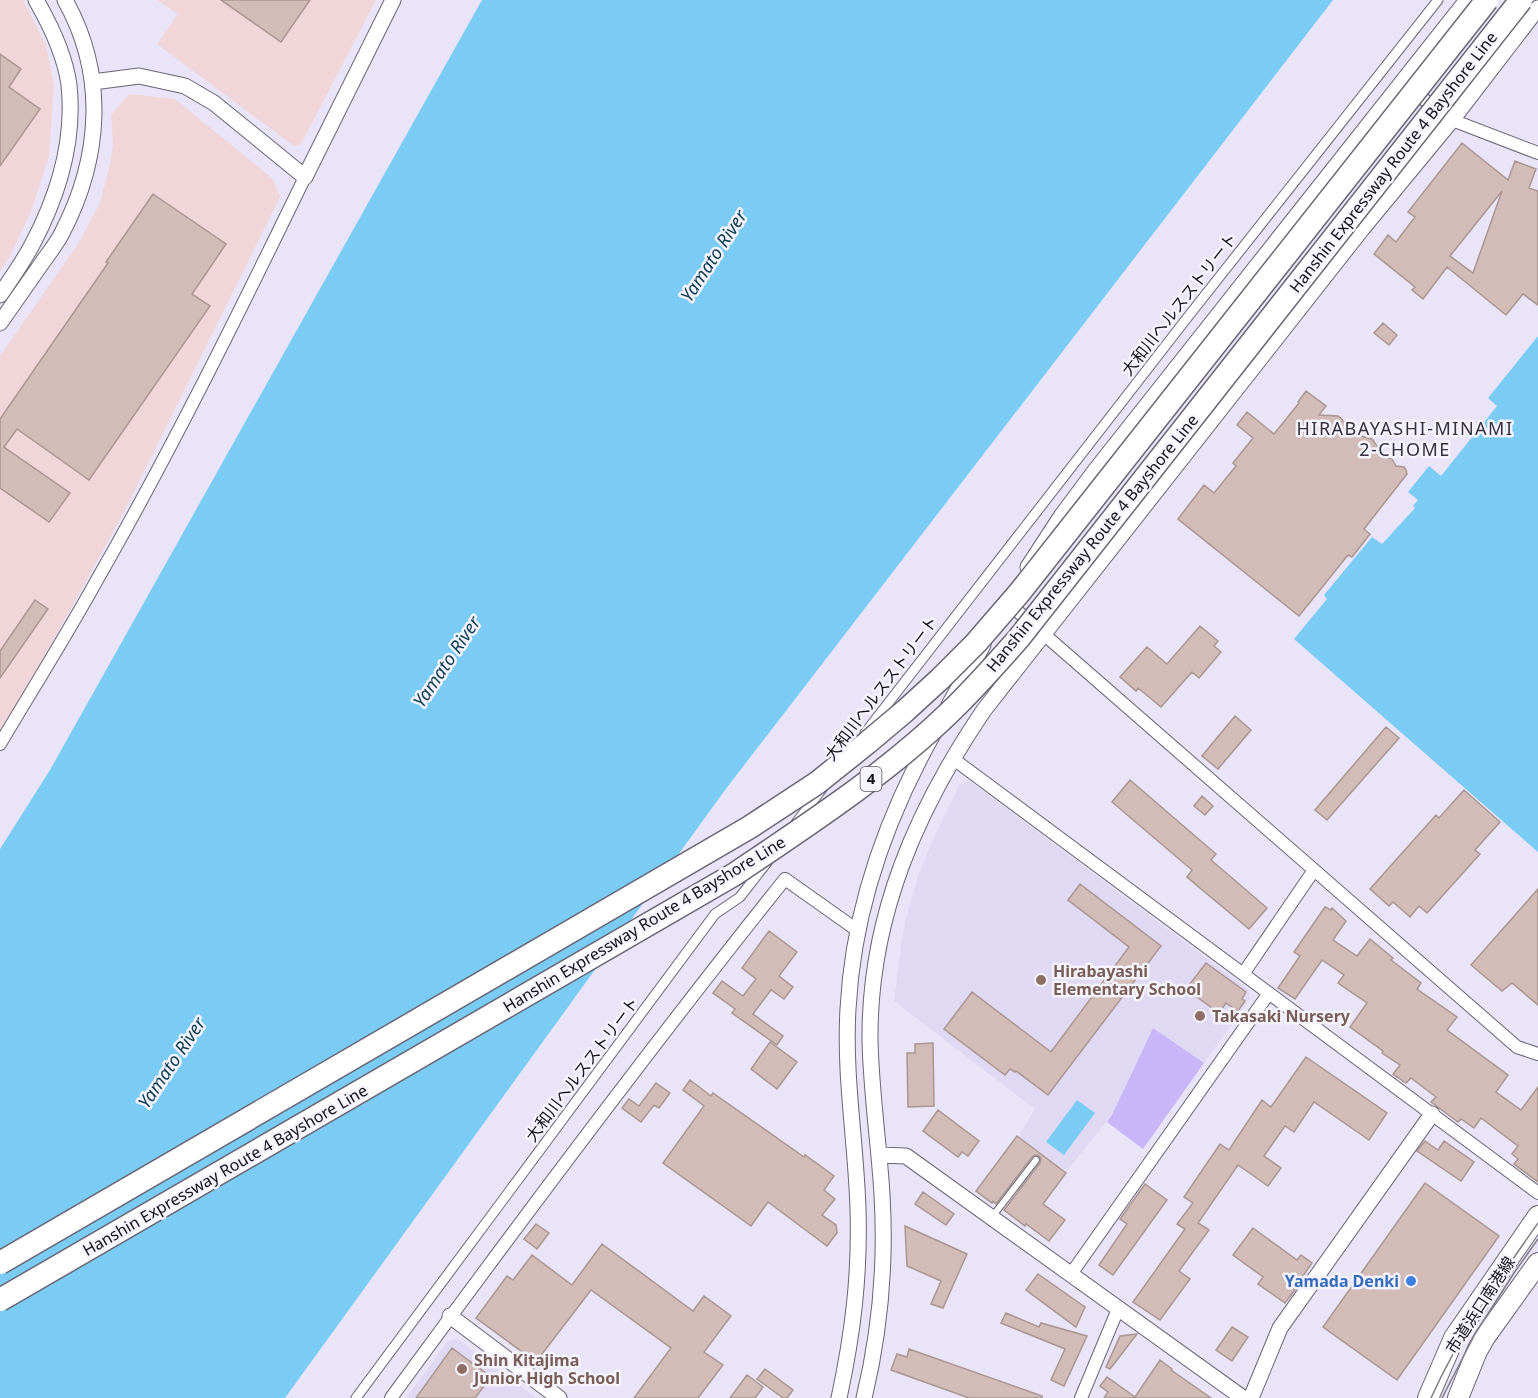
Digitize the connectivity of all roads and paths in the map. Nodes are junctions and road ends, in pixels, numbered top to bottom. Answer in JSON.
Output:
{"nodes":[{"id":1,"x":36,"y":0,"type":"edge"},
{"id":2,"x":65,"y":0,"type":"edge"},
{"id":3,"x":393,"y":0,"type":"edge"},
{"id":4,"x":1438,"y":0,"type":"edge"},
{"id":5,"x":1467,"y":0,"type":"edge"},
{"id":6,"x":1487,"y":0,"type":"edge"},
{"id":7,"x":1521,"y":0,"type":"edge"},
{"id":8,"x":1538,"y":9,"type":"edge"},
{"id":9,"x":93,"y":82,"type":"junction"},
{"id":10,"x":1402,"y":83,"type":"junction"},
{"id":11,"x":1452,"y":120,"type":"junction"},
{"id":12,"x":1538,"y":153,"type":"edge"},
{"id":13,"x":305,"y":177,"type":"junction"},
{"id":14,"x":0,"y":295,"type":"edge"},
{"id":15,"x":0,"y":323,"type":"edge"},
{"id":16,"x":1007,"y":602,"type":"junction"},
{"id":17,"x":1044,"y":633,"type":"junction"},
{"id":18,"x":0,"y":744,"type":"edge"},
{"id":19,"x":952,"y":758,"type":"junction"},
{"id":20,"x":1314,"y":870,"type":"junction"},
{"id":21,"x":857,"y":930,"type":"junction"},
{"id":22,"x":1243,"y":974,"type":"junction"},
{"id":23,"x":1269,"y":993,"type":"junction"},
{"id":24,"x":1538,"y":1054,"type":"edge"},
{"id":25,"x":1432,"y":1114,"type":"junction"},
{"id":26,"x":879,"y":1155,"type":"junction"},
{"id":27,"x":1036,"y":1160,"type":"dead end"},
{"id":28,"x":1538,"y":1193,"type":"edge"},
{"id":29,"x":1538,"y":1216,"type":"edge"},
{"id":30,"x":992,"y":1218,"type":"junction"},
{"id":31,"x":0,"y":1263,"type":"edge"},
{"id":32,"x":1538,"y":1263,"type":"edge"},
{"id":33,"x":1071,"y":1274,"type":"junction"},
{"id":34,"x":0,"y":1300,"type":"edge"},
{"id":35,"x":1118,"y":1309,"type":"junction"},
{"id":36,"x":450,"y":1316,"type":"junction"},
{"id":37,"x":356,"y":1398,"type":"edge"},
{"id":38,"x":391,"y":1398,"type":"edge"},
{"id":39,"x":559,"y":1398,"type":"edge"},
{"id":40,"x":839,"y":1398,"type":"edge"},
{"id":41,"x":864,"y":1398,"type":"edge"},
{"id":42,"x":1081,"y":1398,"type":"edge"},
{"id":43,"x":1243,"y":1398,"type":"edge"},
{"id":44,"x":1251,"y":1398,"type":"edge"},
{"id":45,"x":1428,"y":1398,"type":"edge"},
{"id":46,"x":1458,"y":1398,"type":"edge"}],
"edges":[{"from":1,"to":14,"type":"street"},
{"from":2,"to":9,"type":"street"},
{"from":3,"to":13,"type":"street"},
{"from":4,"to":37,"type":"street","name":"大和川ヘルスストリート"},
{"from":5,"to":10,"type":"street"},
{"from":6,"to":31,"type":"highway","name":"Hanshin Expressway Route 4 Bayshore Line","number":"4","bridge":true},
{"from":7,"to":34,"type":"highway","name":"Hanshin Expressway Route 4 Bayshore Line","number":"4","bridge":true},
{"from":8,"to":11,"type":"street"},
{"from":9,"to":13,"type":"street"},
{"from":9,"to":15,"type":"street"},
{"from":10,"to":11,"type":"street"},
{"from":10,"to":16,"type":"street"},
{"from":11,"to":12,"type":"street"},
{"from":11,"to":17,"type":"street"},
{"from":13,"to":18,"type":"street"},
{"from":16,"to":17,"type":"street"},
{"from":16,"to":21,"type":"street"},
{"from":17,"to":19,"type":"street"},
{"from":17,"to":20,"type":"street"},
{"from":19,"to":22,"type":"street"},
{"from":19,"to":26,"type":"street"},
{"from":20,"to":22,"type":"street"},
{"from":20,"to":24,"type":"street"},
{"from":21,"to":36,"type":"street"},
{"from":21,"to":40,"type":"street"},
{"from":22,"to":23,"type":"street"},
{"from":23,"to":25,"type":"street"},
{"from":23,"to":33,"type":"street"},
{"from":25,"to":28,"type":"street"},
{"from":25,"to":44,"type":"street"},
{"from":26,"to":30,"type":"street"},
{"from":26,"to":41,"type":"street"},
{"from":27,"to":30,"type":"lane"},
{"from":29,"to":45,"type":"main road","name":"市道浜口南港線"},
{"from":30,"to":33,"type":"street"},
{"from":32,"to":46,"type":"main road","name":"市道浜口南港線"},
{"from":33,"to":35,"type":"street"},
{"from":35,"to":42,"type":"street"},
{"from":35,"to":43,"type":"street"},
{"from":36,"to":38,"type":"street"},
{"from":36,"to":39,"type":"street"}]}
